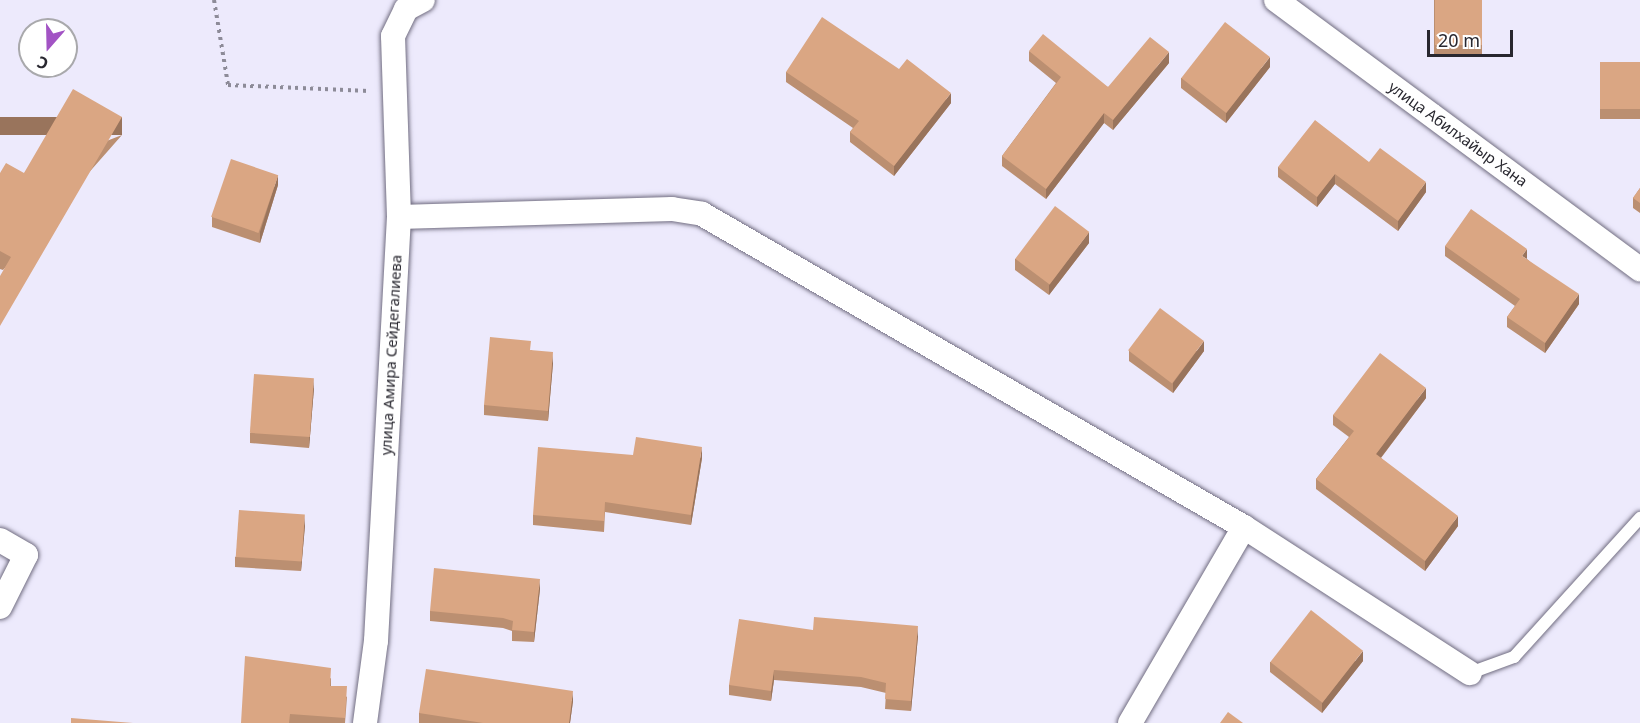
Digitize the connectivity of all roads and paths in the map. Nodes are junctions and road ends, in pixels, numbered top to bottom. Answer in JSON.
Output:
{"nodes":[{"id":1,"x":214,"y":0,"type":"edge"},
{"id":2,"x":423,"y":0,"type":"edge"},
{"id":3,"x":1276,"y":0,"type":"edge"},
{"id":4,"x":393,"y":92,"type":"junction"},
{"id":5,"x":399,"y":217,"type":"junction"},
{"id":6,"x":1640,"y":269,"type":"edge"},
{"id":7,"x":1640,"y":518,"type":"edge"},
{"id":8,"x":1244,"y":526,"type":"junction"},
{"id":9,"x":0,"y":540,"type":"edge"},
{"id":10,"x":0,"y":607,"type":"edge"},
{"id":11,"x":1470,"y":673,"type":"joint"},
{"id":12,"x":365,"y":723,"type":"edge"},
{"id":13,"x":1130,"y":723,"type":"edge"}],
"edges":[{"from":1,"to":4,"type":"path"},
{"from":2,"to":4,"type":"street","name":"улица Амира Сейдегалиева"},
{"from":3,"to":6,"type":"street","name":"улица Абилхайыр Хана"},
{"from":4,"to":5,"type":"street","name":"улица Амира Сейдегалиева"},
{"from":5,"to":8,"type":"street"},
{"from":5,"to":12,"type":"street","name":"улица Амира Сейдегалиева"},
{"from":7,"to":11,"type":"lane"},
{"from":8,"to":11,"type":"street"},
{"from":8,"to":13,"type":"street"},
{"from":9,"to":10,"type":"street"}]}
